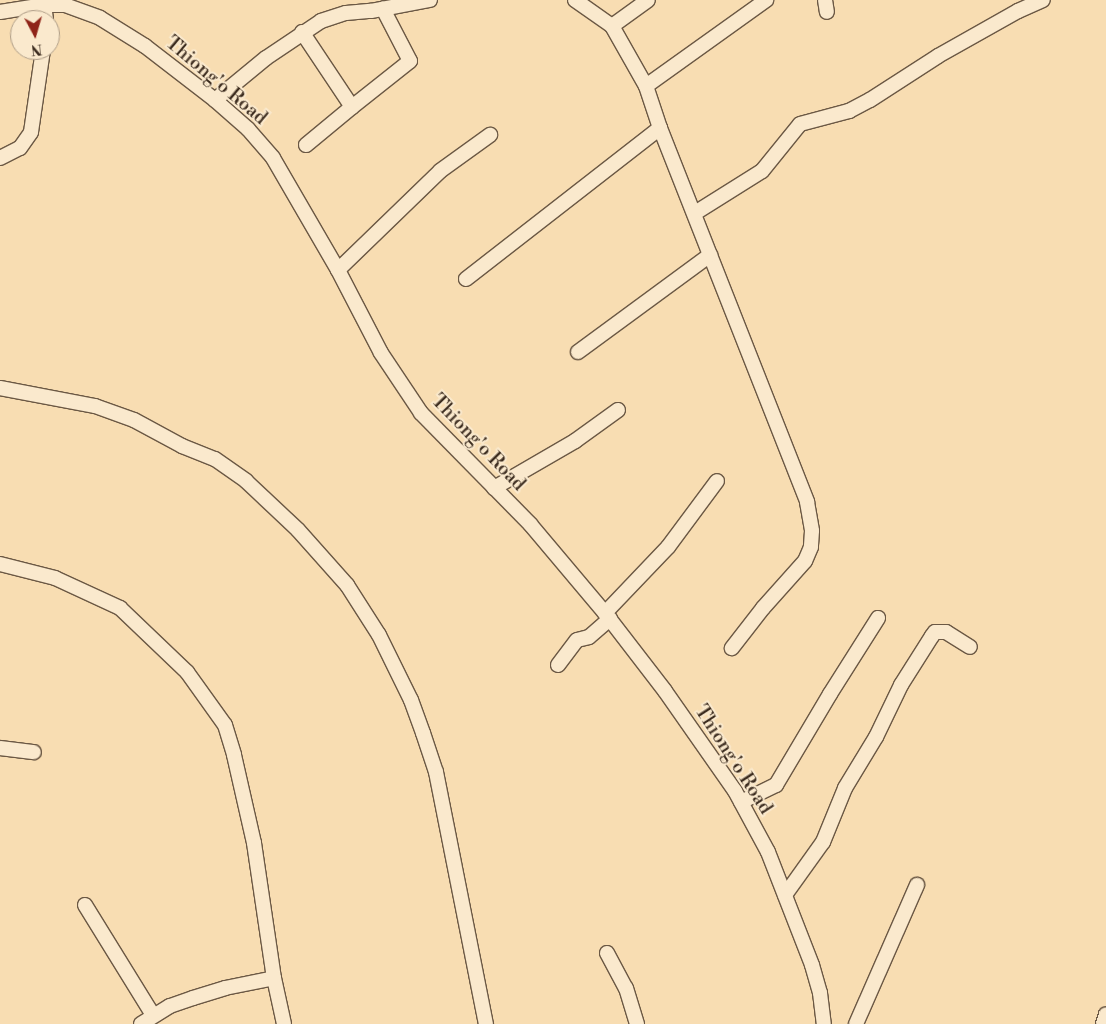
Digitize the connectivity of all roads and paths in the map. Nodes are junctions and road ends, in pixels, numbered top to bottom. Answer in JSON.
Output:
{"nodes":[{"id":1,"x":430,"y":0,"type":"edge"},
{"id":2,"x":575,"y":0,"type":"edge"},
{"id":3,"x":648,"y":0,"type":"edge"},
{"id":4,"x":766,"y":0,"type":"edge"},
{"id":5,"x":1043,"y":0,"type":"edge"},
{"id":6,"x":66,"y":2,"type":"edge"},
{"id":7,"x":44,"y":5,"type":"junction"},
{"id":8,"x":383,"y":9,"type":"junction"},
{"id":9,"x":45,"y":10,"type":"edge"},
{"id":10,"x":0,"y":12,"type":"edge"},
{"id":11,"x":612,"y":26,"type":"junction"},
{"id":12,"x":302,"y":32,"type":"junction"},
{"id":13,"x":42,"y":60,"type":"edge"},
{"id":14,"x":646,"y":86,"type":"junction"},
{"id":15,"x":215,"y":100,"type":"junction"},
{"id":16,"x":352,"y":107,"type":"junction"},
{"id":17,"x":660,"y":128,"type":"junction"},
{"id":18,"x":490,"y":135,"type":"dead end"},
{"id":19,"x":306,"y":144,"type":"dead end"},
{"id":20,"x":0,"y":158,"type":"edge"},
{"id":21,"x":695,"y":213,"type":"junction"},
{"id":22,"x":710,"y":255,"type":"junction"},
{"id":23,"x":338,"y":270,"type":"junction"},
{"id":24,"x":466,"y":279,"type":"dead end"},
{"id":25,"x":578,"y":352,"type":"dead end"},
{"id":26,"x":0,"y":388,"type":"edge"},
{"id":27,"x":618,"y":410,"type":"dead end"},
{"id":28,"x":717,"y":481,"type":"dead end"},
{"id":29,"x":494,"y":488,"type":"junction"},
{"id":30,"x":0,"y":564,"type":"edge"},
{"id":31,"x":608,"y":616,"type":"junction"},
{"id":32,"x":878,"y":618,"type":"dead end"},
{"id":33,"x":970,"y":647,"type":"dead end"},
{"id":34,"x":732,"y":648,"type":"dead end"},
{"id":35,"x":558,"y":665,"type":"dead end"},
{"id":36,"x":0,"y":748,"type":"edge"},
{"id":37,"x":34,"y":752,"type":"dead end"},
{"id":38,"x":741,"y":802,"type":"junction"},
{"id":39,"x":916,"y":885,"type":"dead end"},
{"id":40,"x":785,"y":895,"type":"junction"},
{"id":41,"x":84,"y":905,"type":"dead end"},
{"id":42,"x":608,"y":953,"type":"dead end"},
{"id":43,"x":274,"y":978,"type":"junction"},
{"id":44,"x":1106,"y":1014,"type":"edge"},
{"id":45,"x":152,"y":1015,"type":"junction"},
{"id":46,"x":141,"y":1024,"type":"edge"},
{"id":47,"x":284,"y":1024,"type":"edge"},
{"id":48,"x":486,"y":1024,"type":"edge"},
{"id":49,"x":637,"y":1024,"type":"edge"},
{"id":50,"x":824,"y":1024,"type":"edge"},
{"id":51,"x":856,"y":1024,"type":"edge"},
{"id":52,"x":1103,"y":1024,"type":"edge"}],
"edges":[{"from":1,"to":8,"type":"street"},
{"from":2,"to":11,"type":"street"},
{"from":3,"to":11,"type":"street"},
{"from":4,"to":14,"type":"street"},
{"from":5,"to":21,"type":"street"},
{"from":6,"to":7,"type":"street","name":"Thiong'o Road"},
{"from":6,"to":15,"type":"street","name":"Thiong'o Road"},
{"from":7,"to":9,"type":"street"},
{"from":7,"to":10,"type":"street","name":"Thiong'o Road"},
{"from":8,"to":12,"type":"street"},
{"from":8,"to":16,"type":"street"},
{"from":11,"to":14,"type":"street"},
{"from":12,"to":15,"type":"street"},
{"from":12,"to":16,"type":"street"},
{"from":13,"to":20,"type":"street"},
{"from":14,"to":17,"type":"street"},
{"from":15,"to":23,"type":"street","name":"Thiong'o Road"},
{"from":16,"to":19,"type":"street"},
{"from":17,"to":21,"type":"street"},
{"from":17,"to":24,"type":"street"},
{"from":18,"to":23,"type":"street"},
{"from":21,"to":22,"type":"street"},
{"from":22,"to":25,"type":"street"},
{"from":22,"to":34,"type":"street"},
{"from":23,"to":29,"type":"street","name":"Thiong'o Road"},
{"from":26,"to":48,"type":"street"},
{"from":27,"to":29,"type":"street"},
{"from":28,"to":31,"type":"street"},
{"from":29,"to":31,"type":"street","name":"Thiong'o Road"},
{"from":30,"to":43,"type":"street"},
{"from":31,"to":35,"type":"street"},
{"from":31,"to":38,"type":"street","name":"Thiong'o Road"},
{"from":32,"to":38,"type":"street"},
{"from":33,"to":40,"type":"street"},
{"from":36,"to":37,"type":"street"},
{"from":38,"to":40,"type":"street","name":"Thiong'o Road"},
{"from":39,"to":51,"type":"street"},
{"from":40,"to":50,"type":"street","name":"Thiong'o Road"},
{"from":41,"to":45,"type":"street"},
{"from":42,"to":49,"type":"street"},
{"from":43,"to":45,"type":"street"},
{"from":43,"to":47,"type":"street"},
{"from":44,"to":52,"type":"street"},
{"from":45,"to":46,"type":"street"}]}
